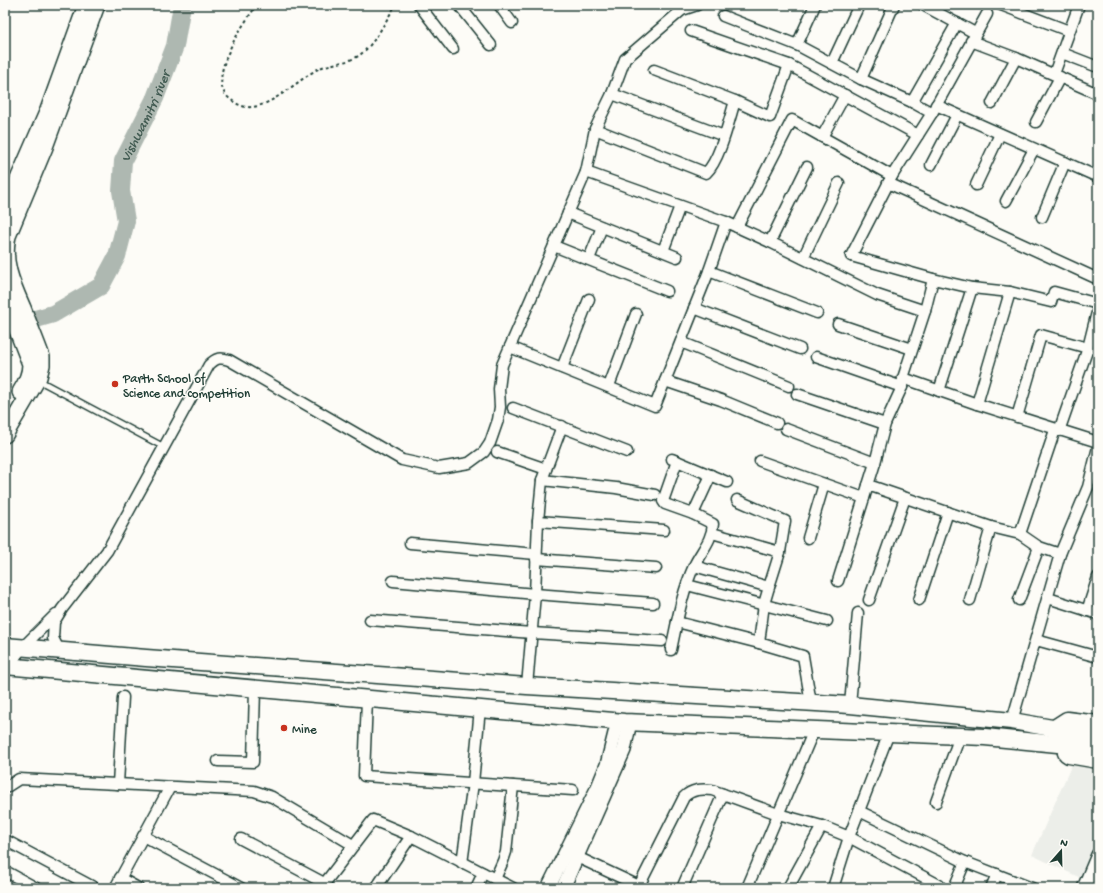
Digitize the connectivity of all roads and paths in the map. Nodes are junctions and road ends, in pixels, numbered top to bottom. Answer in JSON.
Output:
{"nodes":[{"id":1,"x":86,"y":5,"type":"edge"},
{"id":2,"x":97,"y":5,"type":"edge"},
{"id":3,"x":256,"y":5,"type":"edge"},
{"id":4,"x":396,"y":5,"type":"edge"},
{"id":5,"x":418,"y":5,"type":"edge"},
{"id":6,"x":459,"y":5,"type":"edge"},
{"id":7,"x":499,"y":5,"type":"edge"},
{"id":8,"x":697,"y":5,"type":"edge"},
{"id":9,"x":815,"y":5,"type":"edge"},
{"id":10,"x":859,"y":5,"type":"edge"},
{"id":11,"x":894,"y":5,"type":"edge"},
{"id":12,"x":923,"y":5,"type":"edge"},
{"id":13,"x":1002,"y":5,"type":"edge"},
{"id":14,"x":1079,"y":5,"type":"edge"},
{"id":15,"x":986,"y":14,"type":"dead end"},
{"id":16,"x":723,"y":16,"type":"dead end"},
{"id":17,"x":512,"y":23,"type":"dead end"},
{"id":18,"x":957,"y":23,"type":"junction"},
{"id":19,"x":691,"y":31,"type":"dead end"},
{"id":20,"x":1069,"y":31,"type":"junction"},
{"id":21,"x":973,"y":37,"type":"junction"},
{"id":22,"x":491,"y":45,"type":"dead end"},
{"id":23,"x":797,"y":45,"type":"junction"},
{"id":24,"x":453,"y":49,"type":"dead end"},
{"id":25,"x":1062,"y":53,"type":"junction"},
{"id":26,"x":1016,"y":58,"type":"junction"},
{"id":27,"x":832,"y":63,"type":"junction"},
{"id":28,"x":790,"y":64,"type":"junction"},
{"id":29,"x":1098,"y":67,"type":"edge"},
{"id":30,"x":654,"y":70,"type":"dead end"},
{"id":31,"x":1057,"y":76,"type":"junction"},
{"id":32,"x":861,"y":79,"type":"junction"},
{"id":33,"x":612,"y":94,"type":"junction"},
{"id":34,"x":1098,"y":94,"type":"edge"},
{"id":35,"x":845,"y":95,"type":"junction"},
{"id":36,"x":735,"y":101,"type":"junction"},
{"id":37,"x":912,"y":102,"type":"junction"},
{"id":38,"x":992,"y":103,"type":"dead end"},
{"id":39,"x":934,"y":109,"type":"junction"},
{"id":40,"x":957,"y":115,"type":"junction"},
{"id":41,"x":1036,"y":122,"type":"dead end"},
{"id":42,"x":596,"y":129,"type":"junction"},
{"id":43,"x":1000,"y":134,"type":"junction"},
{"id":44,"x":918,"y":135,"type":"junction"},
{"id":45,"x":724,"y":136,"type":"junction"},
{"id":46,"x":822,"y":136,"type":"junction"},
{"id":47,"x":1034,"y":149,"type":"junction"},
{"id":48,"x":1065,"y":162,"type":"junction"},
{"id":49,"x":931,"y":165,"type":"dead end"},
{"id":50,"x":807,"y":167,"type":"dead end"},
{"id":51,"x":586,"y":172,"type":"junction"},
{"id":52,"x":1098,"y":177,"type":"edge"},
{"id":53,"x":890,"y":179,"type":"junction"},
{"id":54,"x":839,"y":183,"type":"dead end"},
{"id":55,"x":976,"y":185,"type":"dead end"},
{"id":56,"x":1006,"y":201,"type":"dead end"},
{"id":57,"x":680,"y":206,"type":"junction"},
{"id":58,"x":5,"y":209,"type":"edge"},
{"id":59,"x":568,"y":213,"type":"junction"},
{"id":60,"x":1042,"y":217,"type":"dead end"},
{"id":61,"x":726,"y":222,"type":"junction"},
{"id":62,"x":602,"y":227,"type":"junction"},
{"id":63,"x":737,"y":227,"type":"junction"},
{"id":64,"x":770,"y":242,"type":"junction"},
{"id":65,"x":554,"y":246,"type":"junction"},
{"id":66,"x":663,"y":251,"type":"junction"},
{"id":67,"x":677,"y":257,"type":"dead end"},
{"id":68,"x":803,"y":258,"type":"junction"},
{"id":69,"x":588,"y":259,"type":"junction"},
{"id":70,"x":708,"y":271,"type":"junction"},
{"id":71,"x":8,"y":272,"type":"edge"},
{"id":72,"x":1098,"y":279,"type":"edge"},
{"id":73,"x":934,"y":280,"type":"junction"},
{"id":74,"x":972,"y":288,"type":"junction"},
{"id":75,"x":667,"y":291,"type":"dead end"},
{"id":76,"x":1010,"y":292,"type":"junction"},
{"id":77,"x":590,"y":299,"type":"dead end"},
{"id":78,"x":5,"y":300,"type":"edge"},
{"id":79,"x":1098,"y":304,"type":"edge"},
{"id":80,"x":694,"y":308,"type":"junction"},
{"id":81,"x":1098,"y":308,"type":"edge"},
{"id":82,"x":925,"y":311,"type":"junction"},
{"id":83,"x":817,"y":313,"type":"dead end"},
{"id":84,"x":636,"y":314,"type":"dead end"},
{"id":85,"x":838,"y":324,"type":"dead end"},
{"id":86,"x":681,"y":342,"type":"junction"},
{"id":87,"x":510,"y":347,"type":"junction"},
{"id":88,"x":1088,"y":348,"type":"junction"},
{"id":89,"x":800,"y":349,"type":"dead end"},
{"id":90,"x":912,"y":349,"type":"junction"},
{"id":91,"x":816,"y":357,"type":"dead end"},
{"id":92,"x":36,"y":360,"type":"junction"},
{"id":93,"x":562,"y":368,"type":"junction"},
{"id":94,"x":38,"y":380,"type":"junction"},
{"id":95,"x":665,"y":381,"type":"junction"},
{"id":96,"x":902,"y":382,"type":"junction"},
{"id":97,"x":609,"y":386,"type":"junction"},
{"id":98,"x":789,"y":386,"type":"dead end"},
{"id":99,"x":939,"y":391,"type":"junction"},
{"id":100,"x":797,"y":394,"type":"dead end"},
{"id":101,"x":977,"y":404,"type":"junction"},
{"id":102,"x":513,"y":408,"type":"dead end"},
{"id":103,"x":5,"y":417,"type":"edge"},
{"id":104,"x":1017,"y":417,"type":"junction"},
{"id":105,"x":777,"y":423,"type":"dead end"},
{"id":106,"x":885,"y":424,"type":"junction"},
{"id":107,"x":562,"y":426,"type":"junction"},
{"id":108,"x":786,"y":429,"type":"dead end"},
{"id":109,"x":1057,"y":430,"type":"junction"},
{"id":110,"x":5,"y":435,"type":"edge"},
{"id":111,"x":1098,"y":442,"type":"edge"},
{"id":112,"x":164,"y":447,"type":"junction"},
{"id":113,"x":1098,"y":447,"type":"edge"},
{"id":114,"x":497,"y":452,"type":"dead end"},
{"id":115,"x":627,"y":452,"type":"dead end"},
{"id":116,"x":760,"y":461,"type":"dead end"},
{"id":117,"x":875,"y":463,"type":"junction"},
{"id":118,"x":546,"y":469,"type":"junction"},
{"id":119,"x":711,"y":475,"type":"junction"},
{"id":120,"x":542,"y":480,"type":"junction"},
{"id":121,"x":727,"y":482,"type":"dead end"},
{"id":122,"x":824,"y":484,"type":"junction"},
{"id":123,"x":868,"y":485,"type":"junction"},
{"id":124,"x":1088,"y":487,"type":"junction"},
{"id":125,"x":1098,"y":490,"type":"edge"},
{"id":126,"x":656,"y":495,"type":"dead end"},
{"id":127,"x":864,"y":498,"type":"junction"},
{"id":128,"x":905,"y":498,"type":"junction"},
{"id":129,"x":737,"y":500,"type":"dead end"},
{"id":130,"x":948,"y":512,"type":"junction"},
{"id":131,"x":693,"y":514,"type":"junction"},
{"id":132,"x":538,"y":521,"type":"junction"},
{"id":133,"x":991,"y":527,"type":"junction"},
{"id":134,"x":664,"y":530,"type":"dead end"},
{"id":135,"x":712,"y":533,"type":"junction"},
{"id":136,"x":1020,"y":534,"type":"junction"},
{"id":137,"x":808,"y":538,"type":"dead end"},
{"id":138,"x":410,"y":543,"type":"dead end"},
{"id":139,"x":1039,"y":547,"type":"junction"},
{"id":140,"x":780,"y":552,"type":"junction"},
{"id":141,"x":1060,"y":554,"type":"junction"},
{"id":142,"x":536,"y":557,"type":"junction"},
{"id":143,"x":694,"y":566,"type":"junction"},
{"id":144,"x":656,"y":568,"type":"dead end"},
{"id":145,"x":1098,"y":577,"type":"edge"},
{"id":146,"x":393,"y":581,"type":"dead end"},
{"id":147,"x":838,"y":581,"type":"dead end"},
{"id":148,"x":687,"y":585,"type":"junction"},
{"id":149,"x":768,"y":587,"type":"junction"},
{"id":150,"x":535,"y":594,"type":"junction"},
{"id":151,"x":1048,"y":598,"type":"junction"},
{"id":152,"x":869,"y":600,"type":"dead end"},
{"id":153,"x":920,"y":600,"type":"dead end"},
{"id":154,"x":970,"y":600,"type":"dead end"},
{"id":155,"x":1020,"y":600,"type":"dead end"},
{"id":156,"x":653,"y":603,"type":"dead end"},
{"id":157,"x":764,"y":604,"type":"junction"},
{"id":158,"x":62,"y":609,"type":"junction"},
{"id":159,"x":1087,"y":611,"type":"junction"},
{"id":160,"x":858,"y":613,"type":"dead end"},
{"id":161,"x":1098,"y":614,"type":"edge"},
{"id":162,"x":370,"y":620,"type":"dead end"},
{"id":163,"x":827,"y":621,"type":"dead end"},
{"id":164,"x":677,"y":622,"type":"junction"},
{"id":165,"x":532,"y":633,"type":"junction"},
{"id":166,"x":662,"y":640,"type":"dead end"},
{"id":167,"x":1036,"y":640,"type":"junction"},
{"id":168,"x":759,"y":643,"type":"junction"},
{"id":169,"x":5,"y":646,"type":"edge"},
{"id":170,"x":23,"y":647,"type":"junction"},
{"id":171,"x":59,"y":650,"type":"junction"},
{"id":172,"x":671,"y":650,"type":"dead end"},
{"id":173,"x":1098,"y":657,"type":"edge"},
{"id":174,"x":7,"y":666,"type":"edge"},
{"id":175,"x":527,"y":686,"type":"junction"},
{"id":176,"x":255,"y":689,"type":"junction"},
{"id":177,"x":123,"y":697,"type":"dead end"},
{"id":178,"x":367,"y":699,"type":"junction"},
{"id":179,"x":811,"y":703,"type":"junction"},
{"id":180,"x":850,"y":705,"type":"junction"},
{"id":181,"x":480,"y":708,"type":"junction"},
{"id":182,"x":1012,"y":721,"type":"junction"},
{"id":183,"x":624,"y":722,"type":"junction"},
{"id":184,"x":1098,"y":724,"type":"edge"},
{"id":185,"x":814,"y":730,"type":"junction"},
{"id":186,"x":889,"y":733,"type":"junction"},
{"id":187,"x":960,"y":736,"type":"junction"},
{"id":188,"x":1052,"y":736,"type":"junction"},
{"id":189,"x":1090,"y":741,"type":"edge"},
{"id":190,"x":1098,"y":760,"type":"edge"},
{"id":191,"x":218,"y":761,"type":"dead end"},
{"id":192,"x":473,"y":783,"type":"junction"},
{"id":193,"x":118,"y":784,"type":"junction"},
{"id":194,"x":513,"y":786,"type":"junction"},
{"id":195,"x":170,"y":787,"type":"junction"},
{"id":196,"x":5,"y":788,"type":"edge"},
{"id":197,"x":573,"y":790,"type":"dead end"},
{"id":198,"x":722,"y":794,"type":"junction"},
{"id":199,"x":936,"y":802,"type":"dead end"},
{"id":200,"x":859,"y":811,"type":"junction"},
{"id":201,"x":778,"y":814,"type":"junction"},
{"id":202,"x":822,"y":826,"type":"junction"},
{"id":203,"x":143,"y":836,"type":"junction"},
{"id":204,"x":411,"y":836,"type":"junction"},
{"id":205,"x":849,"y":837,"type":"junction"},
{"id":206,"x":240,"y":839,"type":"dead end"},
{"id":207,"x":5,"y":840,"type":"edge"},
{"id":208,"x":353,"y":845,"type":"junction"},
{"id":209,"x":1098,"y":855,"type":"edge"},
{"id":210,"x":577,"y":858,"type":"junction"},
{"id":211,"x":965,"y":862,"type":"junction"},
{"id":212,"x":462,"y":863,"type":"junction"},
{"id":213,"x":5,"y":871,"type":"edge"},
{"id":214,"x":483,"y":873,"type":"junction"},
{"id":215,"x":997,"y":874,"type":"junction"},
{"id":216,"x":120,"y":878,"type":"junction"},
{"id":217,"x":495,"y":879,"type":"junction"},
{"id":218,"x":939,"y":885,"type":"dead end"},
{"id":219,"x":322,"y":886,"type":"edge"},
{"id":220,"x":639,"y":887,"type":"edge"},
{"id":221,"x":36,"y":888,"type":"edge"},
{"id":222,"x":95,"y":888,"type":"edge"},
{"id":223,"x":115,"y":888,"type":"edge"},
{"id":224,"x":138,"y":888,"type":"edge"},
{"id":225,"x":241,"y":888,"type":"edge"},
{"id":226,"x":376,"y":888,"type":"edge"},
{"id":227,"x":476,"y":888,"type":"edge"},
{"id":228,"x":513,"y":888,"type":"edge"},
{"id":229,"x":548,"y":888,"type":"edge"},
{"id":230,"x":563,"y":888,"type":"edge"},
{"id":231,"x":682,"y":888,"type":"edge"},
{"id":232,"x":747,"y":888,"type":"edge"},
{"id":233,"x":788,"y":888,"type":"edge"},
{"id":234,"x":833,"y":888,"type":"edge"},
{"id":235,"x":954,"y":888,"type":"edge"},
{"id":236,"x":991,"y":888,"type":"edge"},
{"id":237,"x":1032,"y":888,"type":"edge"},
{"id":238,"x":1084,"y":888,"type":"edge"}],
"edges":[{"from":1,"to":58,"type":"main road"},
{"from":2,"to":71,"type":"main road"},
{"from":3,"to":4,"type":"path"},
{"from":5,"to":24,"type":"street"},
{"from":6,"to":22,"type":"street"},
{"from":7,"to":17,"type":"street"},
{"from":8,"to":33,"type":"street"},
{"from":9,"to":23,"type":"street"},
{"from":10,"to":27,"type":"street"},
{"from":11,"to":32,"type":"street"},
{"from":12,"to":18,"type":"street"},
{"from":13,"to":20,"type":"street"},
{"from":14,"to":20,"type":"street"},
{"from":15,"to":21,"type":"street"},
{"from":16,"to":23,"type":"street"},
{"from":18,"to":21,"type":"street"},
{"from":18,"to":37,"type":"street"},
{"from":19,"to":28,"type":"street"},
{"from":20,"to":25,"type":"street"},
{"from":21,"to":26,"type":"street"},
{"from":21,"to":39,"type":"street"},
{"from":23,"to":27,"type":"street"},
{"from":25,"to":29,"type":"street"},
{"from":25,"to":31,"type":"street"},
{"from":26,"to":31,"type":"street"},
{"from":26,"to":38,"type":"street"},
{"from":27,"to":32,"type":"street"},
{"from":28,"to":35,"type":"street"},
{"from":28,"to":36,"type":"street"},
{"from":30,"to":36,"type":"street"},
{"from":31,"to":34,"type":"street"},
{"from":31,"to":41,"type":"street"},
{"from":32,"to":37,"type":"street"},
{"from":33,"to":42,"type":"street"},
{"from":33,"to":45,"type":"street"},
{"from":35,"to":44,"type":"street"},
{"from":35,"to":46,"type":"street"},
{"from":36,"to":45,"type":"street"},
{"from":37,"to":39,"type":"street"},
{"from":39,"to":40,"type":"street"},
{"from":39,"to":44,"type":"street"},
{"from":40,"to":43,"type":"street"},
{"from":40,"to":49,"type":"street"},
{"from":42,"to":45,"type":"street"},
{"from":42,"to":51,"type":"street"},
{"from":43,"to":47,"type":"street"},
{"from":43,"to":55,"type":"street"},
{"from":44,"to":53,"type":"street"},
{"from":46,"to":53,"type":"street"},
{"from":46,"to":63,"type":"street"},
{"from":47,"to":48,"type":"street"},
{"from":47,"to":56,"type":"street"},
{"from":48,"to":52,"type":"street"},
{"from":48,"to":60,"type":"street"},
{"from":50,"to":64,"type":"street"},
{"from":51,"to":57,"type":"street"},
{"from":51,"to":59,"type":"street"},
{"from":53,"to":72,"type":"street"},
{"from":53,"to":73,"type":"street"},
{"from":54,"to":68,"type":"street"},
{"from":57,"to":61,"type":"street"},
{"from":57,"to":66,"type":"street"},
{"from":59,"to":62,"type":"street"},
{"from":59,"to":65,"type":"street"},
{"from":61,"to":63,"type":"street"},
{"from":61,"to":70,"type":"street"},
{"from":62,"to":66,"type":"street"},
{"from":62,"to":69,"type":"street"},
{"from":63,"to":64,"type":"street"},
{"from":64,"to":68,"type":"street"},
{"from":65,"to":69,"type":"street"},
{"from":65,"to":87,"type":"street"},
{"from":66,"to":67,"type":"street"},
{"from":68,"to":82,"type":"street"},
{"from":69,"to":75,"type":"street"},
{"from":70,"to":80,"type":"street"},
{"from":70,"to":83,"type":"street"},
{"from":71,"to":92,"type":"main road"},
{"from":73,"to":74,"type":"street"},
{"from":73,"to":82,"type":"street"},
{"from":74,"to":76,"type":"street"},
{"from":74,"to":99,"type":"street"},
{"from":76,"to":79,"type":"street"},
{"from":76,"to":101,"type":"street"},
{"from":77,"to":93,"type":"street"},
{"from":78,"to":92,"type":"main road"},
{"from":80,"to":86,"type":"street"},
{"from":80,"to":89,"type":"street"},
{"from":81,"to":88,"type":"street"},
{"from":82,"to":90,"type":"street"},
{"from":84,"to":97,"type":"street"},
{"from":85,"to":90,"type":"street"},
{"from":86,"to":95,"type":"street"},
{"from":86,"to":98,"type":"street"},
{"from":87,"to":93,"type":"street"},
{"from":87,"to":112,"type":"street"},
{"from":88,"to":104,"type":"street"},
{"from":88,"to":109,"type":"street"},
{"from":90,"to":96,"type":"street"},
{"from":91,"to":96,"type":"street"},
{"from":92,"to":94,"type":"main road"},
{"from":92,"to":103,"type":"main road"},
{"from":93,"to":97,"type":"street"},
{"from":94,"to":110,"type":"main road"},
{"from":94,"to":112,"type":"lane"},
{"from":95,"to":97,"type":"street"},
{"from":95,"to":105,"type":"street"},
{"from":96,"to":99,"type":"street"},
{"from":96,"to":106,"type":"street"},
{"from":99,"to":101,"type":"street"},
{"from":100,"to":106,"type":"street"},
{"from":101,"to":104,"type":"street"},
{"from":102,"to":107,"type":"street"},
{"from":104,"to":109,"type":"street"},
{"from":106,"to":117,"type":"street"},
{"from":107,"to":115,"type":"street"},
{"from":107,"to":118,"type":"street"},
{"from":108,"to":117,"type":"street"},
{"from":109,"to":111,"type":"street"},
{"from":109,"to":136,"type":"street"},
{"from":112,"to":158,"type":"street"},
{"from":113,"to":124,"type":"street"},
{"from":114,"to":118,"type":"street"},
{"from":116,"to":122,"type":"street"},
{"from":117,"to":123,"type":"street"},
{"from":118,"to":120,"type":"street"},
{"from":119,"to":121,"type":"street"},
{"from":119,"to":131,"type":"street"},
{"from":119,"to":131,"type":"street"},
{"from":120,"to":126,"type":"street"},
{"from":120,"to":132,"type":"street"},
{"from":122,"to":127,"type":"street"},
{"from":122,"to":137,"type":"street"},
{"from":123,"to":127,"type":"street"},
{"from":123,"to":128,"type":"street"},
{"from":124,"to":125,"type":"street"},
{"from":124,"to":141,"type":"street"},
{"from":127,"to":147,"type":"street"},
{"from":128,"to":130,"type":"street"},
{"from":128,"to":152,"type":"street"},
{"from":129,"to":140,"type":"street"},
{"from":130,"to":133,"type":"street"},
{"from":130,"to":153,"type":"street"},
{"from":131,"to":135,"type":"street"},
{"from":132,"to":134,"type":"street"},
{"from":132,"to":142,"type":"street"},
{"from":133,"to":136,"type":"street"},
{"from":133,"to":154,"type":"street"},
{"from":135,"to":140,"type":"street"},
{"from":135,"to":143,"type":"street"},
{"from":136,"to":139,"type":"street"},
{"from":138,"to":142,"type":"street"},
{"from":139,"to":141,"type":"street"},
{"from":139,"to":155,"type":"street"},
{"from":140,"to":149,"type":"street"},
{"from":141,"to":151,"type":"street"},
{"from":142,"to":144,"type":"street"},
{"from":142,"to":150,"type":"street"},
{"from":143,"to":148,"type":"street"},
{"from":143,"to":149,"type":"street"},
{"from":145,"to":159,"type":"street"},
{"from":146,"to":150,"type":"street"},
{"from":148,"to":157,"type":"street"},
{"from":148,"to":164,"type":"street"},
{"from":149,"to":157,"type":"street"},
{"from":150,"to":156,"type":"street"},
{"from":150,"to":165,"type":"street"},
{"from":151,"to":159,"type":"street"},
{"from":151,"to":167,"type":"street"},
{"from":157,"to":163,"type":"street"},
{"from":157,"to":168,"type":"street"},
{"from":158,"to":170,"type":"street"},
{"from":158,"to":171,"type":"street"},
{"from":159,"to":161,"type":"street"},
{"from":160,"to":180,"type":"street"},
{"from":162,"to":165,"type":"street"},
{"from":164,"to":168,"type":"street"},
{"from":164,"to":172,"type":"street"},
{"from":165,"to":166,"type":"street"},
{"from":165,"to":175,"type":"street"},
{"from":167,"to":173,"type":"street"},
{"from":167,"to":182,"type":"street"},
{"from":168,"to":179,"type":"street"},
{"from":169,"to":170,"type":"main road"},
{"from":170,"to":171,"type":"main road"},
{"from":170,"to":174,"type":"street"},
{"from":171,"to":175,"type":"main road"},
{"from":174,"to":176,"type":"main road"},
{"from":175,"to":179,"type":"main road"},
{"from":176,"to":178,"type":"main road"},
{"from":176,"to":191,"type":"street"},
{"from":177,"to":193,"type":"street"},
{"from":178,"to":181,"type":"main road"},
{"from":178,"to":192,"type":"street"},
{"from":179,"to":180,"type":"main road"},
{"from":180,"to":182,"type":"main road"},
{"from":181,"to":183,"type":"main road"},
{"from":181,"to":192,"type":"street"},
{"from":182,"to":188,"type":"main road"},
{"from":183,"to":185,"type":"main road"},
{"from":183,"to":210,"type":"street"},
{"from":183,"to":229,"type":"street"},
{"from":184,"to":188,"type":"main road"},
{"from":185,"to":186,"type":"main road"},
{"from":185,"to":201,"type":"street"},
{"from":186,"to":187,"type":"main road"},
{"from":186,"to":200,"type":"street"},
{"from":187,"to":188,"type":"main road"},
{"from":187,"to":199,"type":"street"},
{"from":188,"to":189,"type":"main road"},
{"from":188,"to":190,"type":"main road"},
{"from":192,"to":194,"type":"street"},
{"from":192,"to":212,"type":"street"},
{"from":193,"to":195,"type":"street"},
{"from":193,"to":196,"type":"street"},
{"from":194,"to":197,"type":"street"},
{"from":194,"to":217,"type":"street"},
{"from":195,"to":203,"type":"street"},
{"from":195,"to":208,"type":"street"},
{"from":198,"to":201,"type":"street"},
{"from":198,"to":220,"type":"street"},
{"from":198,"to":231,"type":"street"},
{"from":200,"to":205,"type":"street"},
{"from":200,"to":211,"type":"street"},
{"from":201,"to":202,"type":"street"},
{"from":201,"to":232,"type":"street"},
{"from":202,"to":205,"type":"street"},
{"from":202,"to":233,"type":"street"},
{"from":203,"to":216,"type":"street"},
{"from":203,"to":225,"type":"street"},
{"from":204,"to":208,"type":"street"},
{"from":204,"to":212,"type":"street"},
{"from":204,"to":226,"type":"street"},
{"from":205,"to":218,"type":"street"},
{"from":205,"to":234,"type":"street"},
{"from":206,"to":219,"type":"street"},
{"from":207,"to":222,"type":"street"},
{"from":208,"to":219,"type":"street"},
{"from":209,"to":238,"type":"street"},
{"from":210,"to":220,"type":"street"},
{"from":210,"to":230,"type":"street"},
{"from":211,"to":215,"type":"street"},
{"from":211,"to":235,"type":"street"},
{"from":212,"to":214,"type":"street"},
{"from":213,"to":221,"type":"street"},
{"from":214,"to":217,"type":"street"},
{"from":214,"to":227,"type":"street"},
{"from":215,"to":236,"type":"street"},
{"from":215,"to":237,"type":"street"},
{"from":216,"to":223,"type":"street"},
{"from":216,"to":224,"type":"street"},
{"from":217,"to":228,"type":"street"}]}
